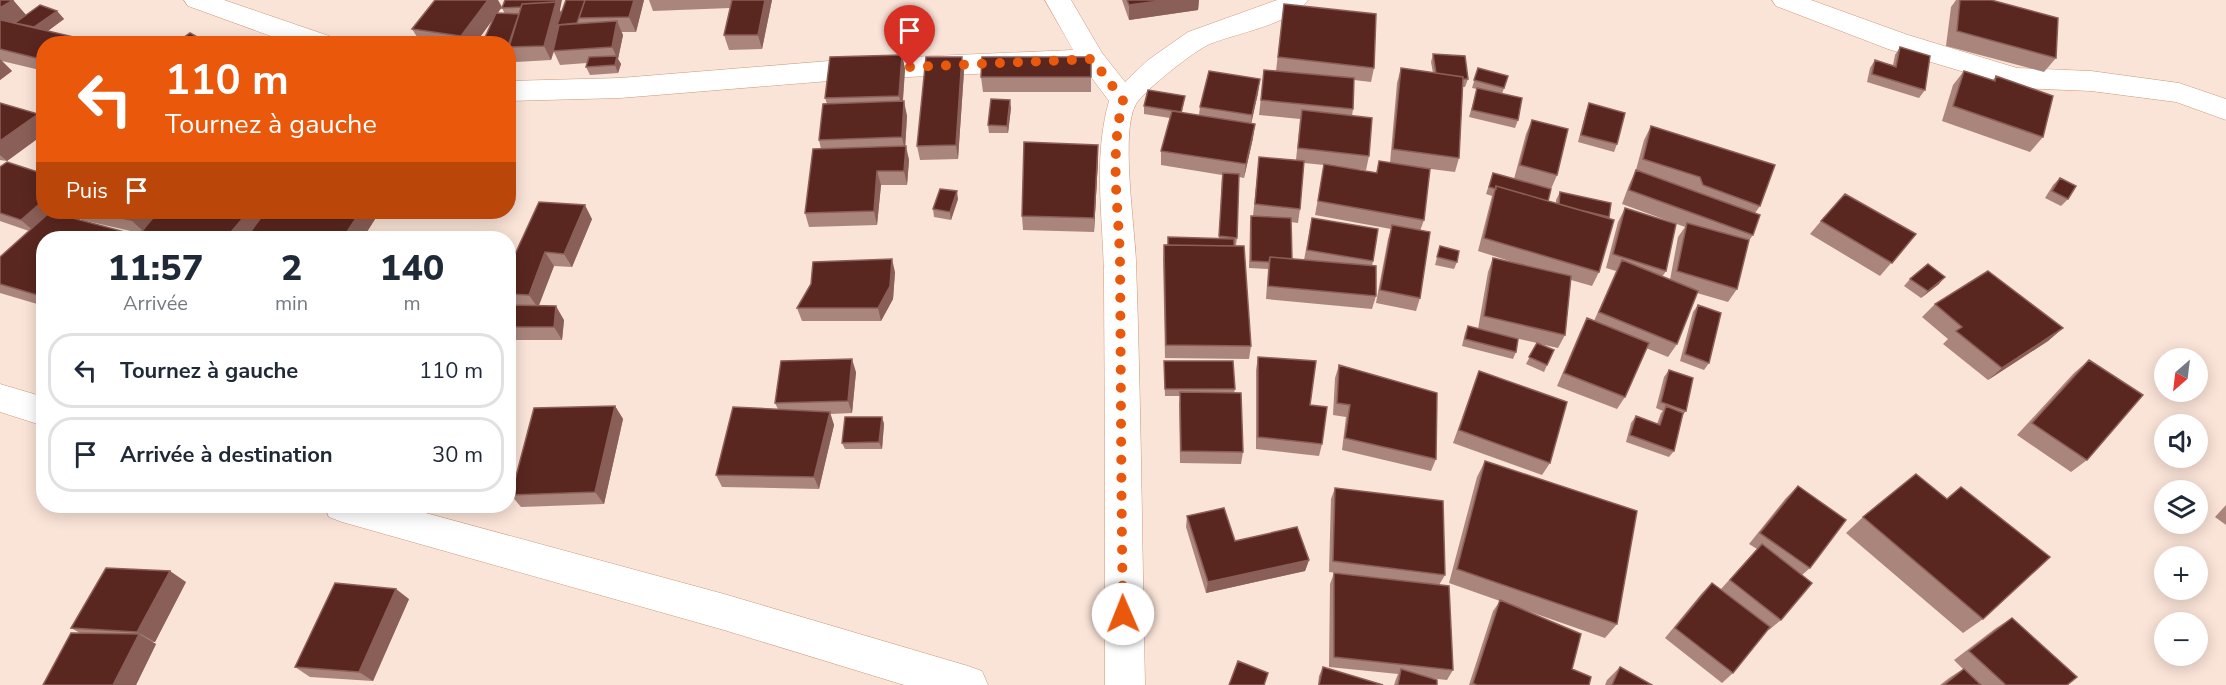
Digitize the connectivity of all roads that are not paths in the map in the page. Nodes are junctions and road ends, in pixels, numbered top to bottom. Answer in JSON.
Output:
{"nodes":[{"id":1,"x":197,"y":0,"type":"edge"},
{"id":2,"x":1058,"y":0,"type":"edge"},
{"id":3,"x":1295,"y":0,"type":"edge"},
{"id":4,"x":1785,"y":0,"type":"edge"},
{"id":5,"x":299,"y":36,"type":"edge"},
{"id":6,"x":1092,"y":59,"type":"junction"},
{"id":7,"x":516,"y":91,"type":"edge"},
{"id":8,"x":1123,"y":100,"type":"junction"},
{"id":9,"x":2226,"y":110,"type":"edge"},
{"id":10,"x":0,"y":398,"type":"edge"},
{"id":11,"x":36,"y":409,"type":"edge"},
{"id":12,"x":367,"y":513,"type":"edge"},
{"id":13,"x":968,"y":685,"type":"edge"},
{"id":14,"x":1125,"y":685,"type":"edge"}],
"edges":[{"from":1,"to":5,"type":"street"},
{"from":2,"to":6,"type":"street"},
{"from":3,"to":8,"type":"street"},
{"from":4,"to":9,"type":"street"},
{"from":6,"to":7,"type":"street"},
{"from":6,"to":8,"type":"street"},
{"from":8,"to":14,"type":"street"},
{"from":10,"to":11,"type":"street"},
{"from":12,"to":13,"type":"street"}]}
